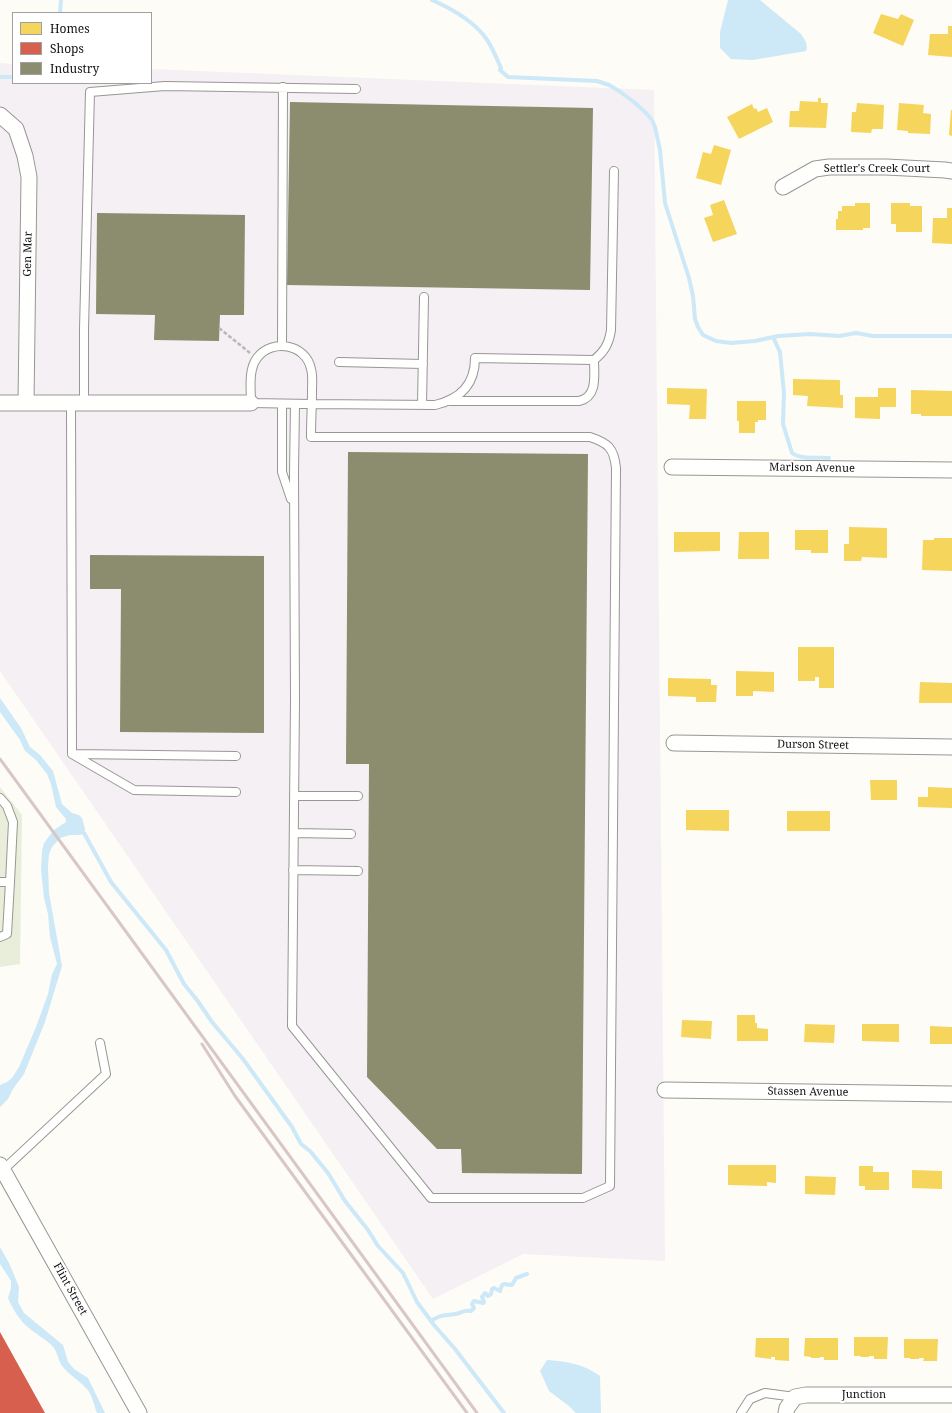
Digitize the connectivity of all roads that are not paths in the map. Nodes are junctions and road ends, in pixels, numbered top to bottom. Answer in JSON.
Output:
{"nodes":[{"id":1,"x":283,"y":87,"type":"junction"},
{"id":2,"x":356,"y":88,"type":"dead end"},
{"id":3,"x":0,"y":115,"type":"edge"},
{"id":4,"x":614,"y":171,"type":"dead end"},
{"id":5,"x":952,"y":171,"type":"edge"},
{"id":6,"x":783,"y":187,"type":"dead end"},
{"id":7,"x":424,"y":297,"type":"dead end"},
{"id":8,"x":282,"y":346,"type":"junction"},
{"id":9,"x":594,"y":360,"type":"junction"},
{"id":10,"x":339,"y":362,"type":"dead end"},
{"id":11,"x":423,"y":364,"type":"junction"},
{"id":12,"x":450,"y":401,"type":"junction"},
{"id":13,"x":0,"y":403,"type":"edge"},
{"id":14,"x":26,"y":403,"type":"junction"},
{"id":15,"x":78,"y":403,"type":"junction"},
{"id":16,"x":251,"y":403,"type":"junction"},
{"id":17,"x":282,"y":404,"type":"junction"},
{"id":18,"x":295,"y":404,"type":"junction"},
{"id":19,"x":312,"y":404,"type":"junction"},
{"id":20,"x":422,"y":405,"type":"junction"},
{"id":21,"x":672,"y":467,"type":"dead end"},
{"id":22,"x":952,"y":470,"type":"edge"},
{"id":23,"x":294,"y":506,"type":"junction"},
{"id":24,"x":674,"y":743,"type":"dead end"},
{"id":25,"x":952,"y":747,"type":"edge"},
{"id":26,"x":72,"y":754,"type":"junction"},
{"id":27,"x":236,"y":756,"type":"dead end"},
{"id":28,"x":236,"y":792,"type":"dead end"},
{"id":29,"x":294,"y":796,"type":"junction"},
{"id":30,"x":358,"y":796,"type":"dead end"},
{"id":31,"x":0,"y":798,"type":"edge"},
{"id":32,"x":294,"y":833,"type":"junction"},
{"id":33,"x":351,"y":834,"type":"dead end"},
{"id":34,"x":293,"y":870,"type":"junction"},
{"id":35,"x":358,"y":871,"type":"dead end"},
{"id":36,"x":0,"y":882,"type":"edge"},
{"id":37,"x":10,"y":882,"type":"junction"},
{"id":38,"x":0,"y":937,"type":"edge"},
{"id":39,"x":100,"y":1043,"type":"dead end"},
{"id":40,"x":665,"y":1090,"type":"dead end"},
{"id":41,"x":952,"y":1094,"type":"edge"},
{"id":42,"x":1,"y":1168,"type":"edge"},
{"id":43,"x":952,"y":1395,"type":"edge"},
{"id":44,"x":795,"y":1398,"type":"junction"},
{"id":45,"x":139,"y":1413,"type":"edge"},
{"id":46,"x":742,"y":1413,"type":"edge"},
{"id":47,"x":786,"y":1413,"type":"edge"}],
"edges":[{"from":1,"to":2,"type":"lane"},
{"from":1,"to":8,"type":"lane"},
{"from":1,"to":15,"type":"lane"},
{"from":3,"to":14,"type":"street","name":"Gen Mar"},
{"from":4,"to":9,"type":"lane"},
{"from":5,"to":6,"type":"street","name":"Settler's Creek Court"},
{"from":7,"to":11,"type":"lane"},
{"from":8,"to":16,"type":"lane"},
{"from":8,"to":19,"type":"lane"},
{"from":9,"to":12,"type":"lane"},
{"from":9,"to":12,"type":"lane"},
{"from":10,"to":11,"type":"lane"},
{"from":11,"to":20,"type":"lane"},
{"from":12,"to":20,"type":"lane"},
{"from":13,"to":14,"type":"street"},
{"from":14,"to":15,"type":"street"},
{"from":15,"to":16,"type":"street"},
{"from":15,"to":26,"type":"lane"},
{"from":16,"to":17,"type":"lane"},
{"from":17,"to":18,"type":"lane"},
{"from":17,"to":23,"type":"lane"},
{"from":18,"to":19,"type":"lane"},
{"from":18,"to":23,"type":"lane"},
{"from":19,"to":20,"type":"lane"},
{"from":19,"to":34,"type":"lane"},
{"from":21,"to":22,"type":"street","name":"Marlson Avenue"},
{"from":23,"to":29,"type":"lane"},
{"from":24,"to":25,"type":"street","name":"Durson Street"},
{"from":26,"to":27,"type":"lane"},
{"from":26,"to":28,"type":"lane"},
{"from":29,"to":30,"type":"lane"},
{"from":29,"to":32,"type":"lane"},
{"from":31,"to":37,"type":"lane"},
{"from":32,"to":33,"type":"lane"},
{"from":32,"to":34,"type":"lane"},
{"from":34,"to":35,"type":"lane"},
{"from":36,"to":37,"type":"lane"},
{"from":37,"to":38,"type":"lane"},
{"from":39,"to":42,"type":"lane"},
{"from":40,"to":41,"type":"street","name":"Stassen Avenue"},
{"from":42,"to":45,"type":"street","name":"Flint Street"},
{"from":43,"to":44,"type":"street","name":"Junction"},
{"from":44,"to":46,"type":"lane"},
{"from":44,"to":47,"type":"street"}]}
